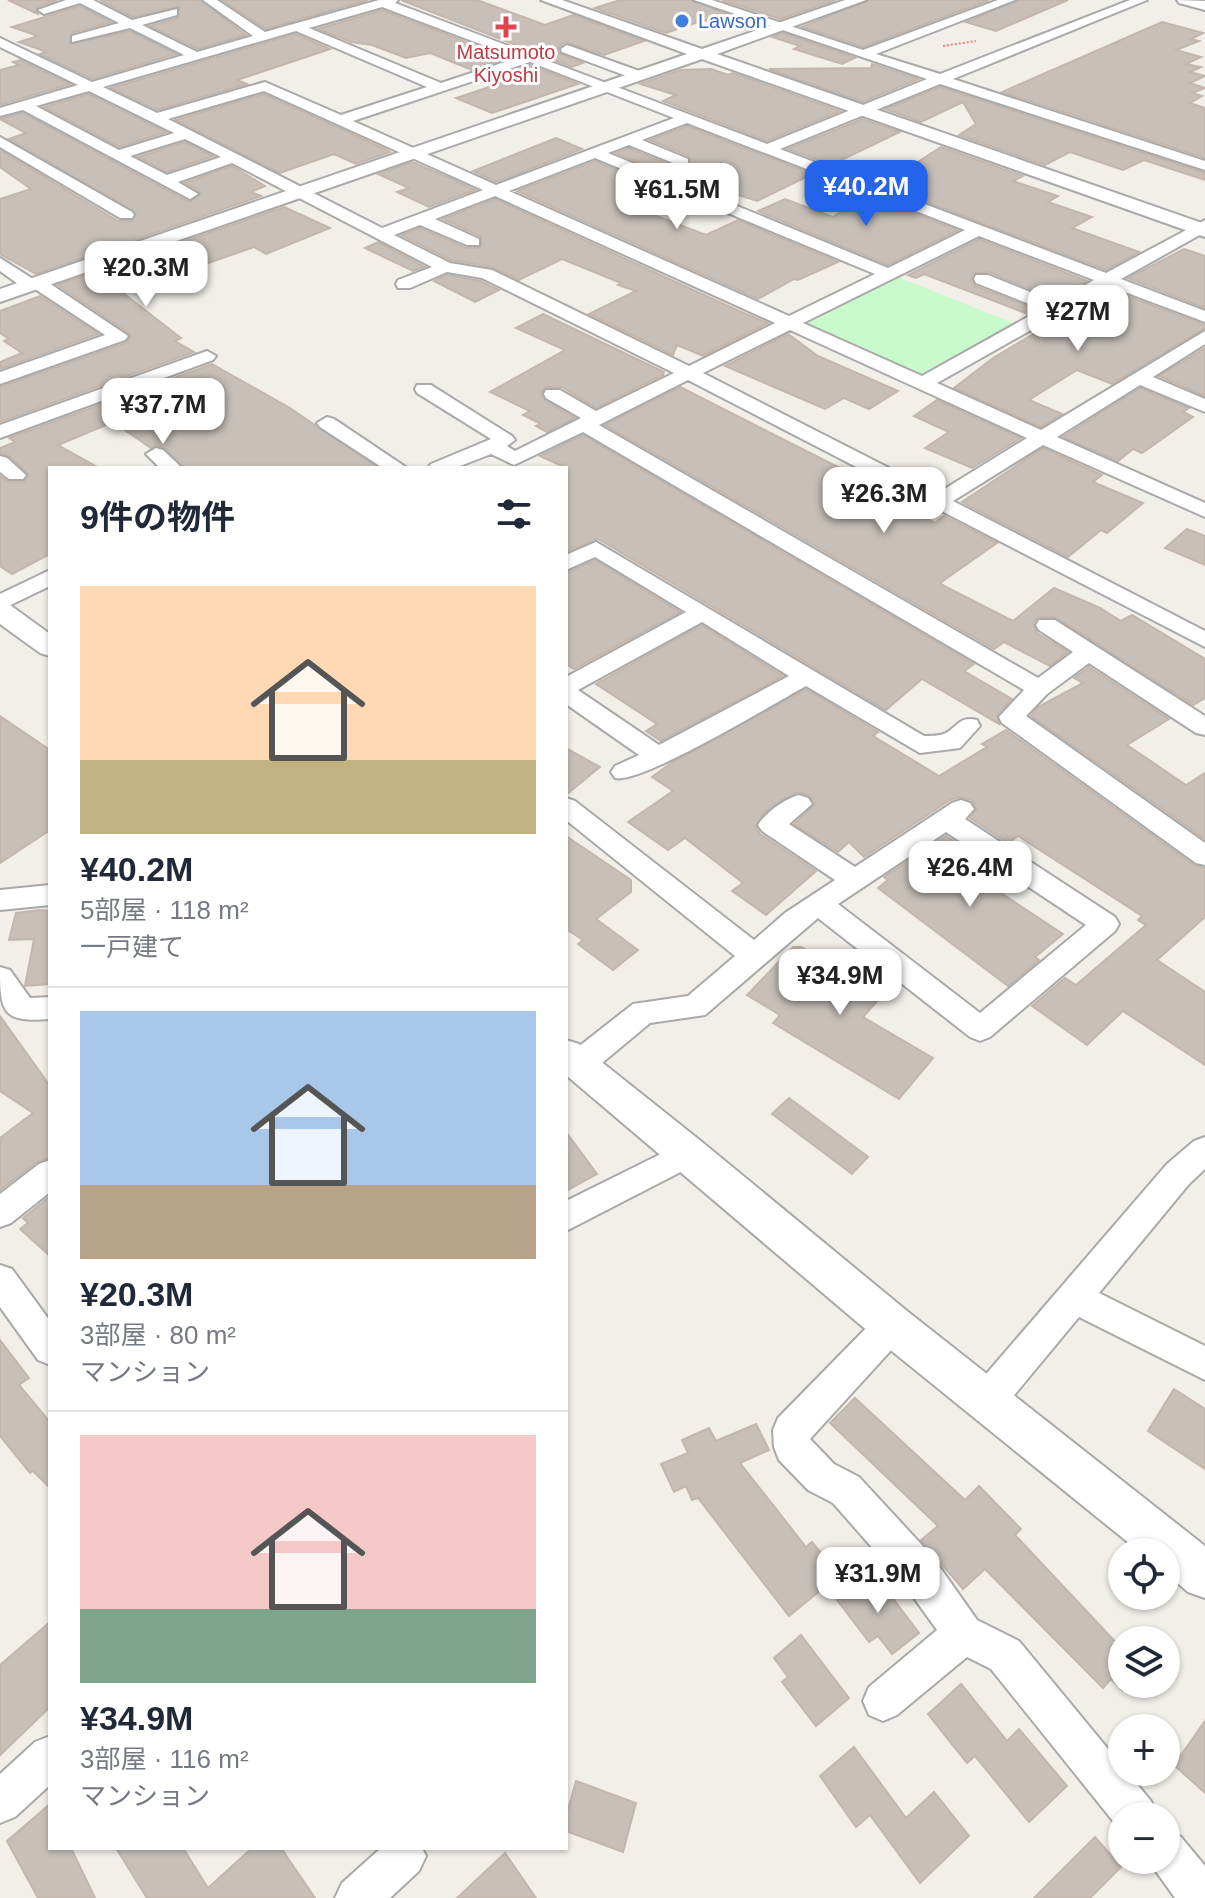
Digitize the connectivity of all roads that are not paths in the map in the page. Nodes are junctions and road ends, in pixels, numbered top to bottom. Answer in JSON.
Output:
{"nodes":[{"id":1,"x":81,"y":0,"type":"edge"},
{"id":2,"x":548,"y":0,"type":"edge"},
{"id":3,"x":703,"y":0,"type":"edge"},
{"id":4,"x":859,"y":0,"type":"edge"},
{"id":5,"x":1009,"y":0,"type":"edge"},
{"id":6,"x":1141,"y":0,"type":"edge"},
{"id":7,"x":1184,"y":0,"type":"edge"},
{"id":8,"x":215,"y":1,"type":"edge"},
{"id":9,"x":387,"y":1,"type":"edge"},
{"id":10,"x":1205,"y":6,"type":"edge"},
{"id":11,"x":44,"y":10,"type":"dead end"},
{"id":12,"x":173,"y":12,"type":"dead end"},
{"id":13,"x":131,"y":24,"type":"junction"},
{"id":14,"x":297,"y":27,"type":"junction"},
{"id":15,"x":779,"y":28,"type":"junction"},
{"id":16,"x":263,"y":37,"type":"junction"},
{"id":17,"x":77,"y":39,"type":"dead end"},
{"id":18,"x":0,"y":42,"type":"edge"},
{"id":19,"x":567,"y":49,"type":"dead end"},
{"id":20,"x":701,"y":53,"type":"junction"},
{"id":21,"x":863,"y":54,"type":"junction"},
{"id":22,"x":24,"y":55,"type":"junction"},
{"id":23,"x":195,"y":56,"type":"junction"},
{"id":24,"x":530,"y":58,"type":"junction"},
{"id":25,"x":0,"y":61,"type":"edge"},
{"id":26,"x":637,"y":75,"type":"junction"},
{"id":27,"x":940,"y":79,"type":"junction"},
{"id":28,"x":91,"y":86,"type":"junction"},
{"id":29,"x":605,"y":86,"type":"junction"},
{"id":30,"x":441,"y":88,"type":"junction"},
{"id":31,"x":24,"y":105,"type":"junction"},
{"id":32,"x":862,"y":110,"type":"junction"},
{"id":33,"x":0,"y":112,"type":"edge"},
{"id":34,"x":156,"y":118,"type":"junction"},
{"id":35,"x":687,"y":118,"type":"junction"},
{"id":36,"x":341,"y":120,"type":"junction"},
{"id":37,"x":186,"y":134,"type":"junction"},
{"id":38,"x":629,"y":140,"type":"junction"},
{"id":39,"x":0,"y":141,"type":"edge"},
{"id":40,"x":767,"y":149,"type":"junction"},
{"id":41,"x":413,"y":153,"type":"junction"},
{"id":42,"x":596,"y":153,"type":"junction"},
{"id":43,"x":117,"y":155,"type":"junction"},
{"id":44,"x":233,"y":158,"type":"junction"},
{"id":45,"x":683,"y":162,"type":"dead end"},
{"id":46,"x":1205,"y":166,"type":"edge"},
{"id":47,"x":165,"y":181,"type":"junction"},
{"id":48,"x":495,"y":190,"type":"junction"},
{"id":49,"x":297,"y":193,"type":"junction"},
{"id":50,"x":190,"y":194,"type":"dead end"},
{"id":51,"x":126,"y":215,"type":"dead end"},
{"id":52,"x":421,"y":219,"type":"junction"},
{"id":53,"x":1203,"y":228,"type":"edge"},
{"id":54,"x":976,"y":231,"type":"junction"},
{"id":55,"x":381,"y":234,"type":"junction"},
{"id":56,"x":473,"y":242,"type":"dead end"},
{"id":57,"x":4,"y":258,"type":"edge"},
{"id":58,"x":445,"y":267,"type":"junction"},
{"id":59,"x":888,"y":274,"type":"junction"},
{"id":60,"x":982,"y":279,"type":"dead end"},
{"id":61,"x":1105,"y":279,"type":"junction"},
{"id":62,"x":34,"y":284,"type":"junction"},
{"id":63,"x":404,"y":284,"type":"dead end"},
{"id":64,"x":0,"y":296,"type":"edge"},
{"id":65,"x":1055,"y":308,"type":"junction"},
{"id":66,"x":1205,"y":317,"type":"edge"},
{"id":67,"x":788,"y":322,"type":"junction"},
{"id":68,"x":1205,"y":336,"type":"edge"},
{"id":69,"x":207,"y":356,"type":"dead end"},
{"id":70,"x":689,"y":373,"type":"junction"},
{"id":71,"x":1138,"y":377,"type":"junction"},
{"id":72,"x":0,"y":378,"type":"edge"},
{"id":73,"x":923,"y":383,"type":"junction"},
{"id":74,"x":424,"y":389,"type":"dead end"},
{"id":75,"x":553,"y":394,"type":"dead end"},
{"id":76,"x":1205,"y":406,"type":"edge"},
{"id":77,"x":327,"y":423,"type":"dead end"},
{"id":78,"x":592,"y":423,"type":"junction"},
{"id":79,"x":0,"y":432,"type":"edge"},
{"id":80,"x":1041,"y":437,"type":"junction"},
{"id":81,"x":492,"y":446,"type":"junction"},
{"id":82,"x":156,"y":454,"type":"dead end"},
{"id":83,"x":170,"y":466,"type":"edge"},
{"id":84,"x":394,"y":466,"type":"edge"},
{"id":85,"x":443,"y":466,"type":"edge"},
{"id":86,"x":938,"y":502,"type":"junction"},
{"id":87,"x":1205,"y":511,"type":"edge"},
{"id":88,"x":568,"y":563,"type":"edge"},
{"id":89,"x":48,"y":578,"type":"edge"},
{"id":90,"x":0,"y":603,"type":"edge"},
{"id":91,"x":0,"y":611,"type":"edge"},
{"id":92,"x":702,"y":613,"type":"junction"},
{"id":93,"x":1047,"y":625,"type":"dead end"},
{"id":94,"x":1205,"y":640,"type":"edge"},
{"id":95,"x":48,"y":646,"type":"edge"},
{"id":96,"x":1088,"y":652,"type":"junction"},
{"id":97,"x":806,"y":676,"type":"junction"},
{"id":98,"x":568,"y":689,"type":"edge"},
{"id":99,"x":1039,"y":689,"type":"junction"},
{"id":100,"x":568,"y":691,"type":"edge"},
{"id":101,"x":968,"y":726,"type":"dead end"},
{"id":102,"x":1205,"y":727,"type":"edge"},
{"id":103,"x":658,"y":756,"type":"junction"},
{"id":104,"x":624,"y":772,"type":"dead end"},
{"id":105,"x":799,"y":804,"type":"dead end"},
{"id":106,"x":568,"y":809,"type":"edge"},
{"id":107,"x":1205,"y":856,"type":"edge"},
{"id":108,"x":855,"y":880,"type":"junction"},
{"id":109,"x":48,"y":895,"type":"edge"},
{"id":110,"x":0,"y":900,"type":"edge"},
{"id":111,"x":819,"y":904,"type":"junction"},
{"id":112,"x":754,"y":955,"type":"junction"},
{"id":113,"x":0,"y":978,"type":"edge"},
{"id":114,"x":48,"y":1008,"type":"edge"},
{"id":115,"x":572,"y":1059,"type":"edge"},
{"id":116,"x":689,"y":1153,"type":"junction"},
{"id":117,"x":1202,"y":1157,"type":"edge"},
{"id":118,"x":48,"y":1176,"type":"edge"},
{"id":119,"x":0,"y":1213,"type":"edge"},
{"id":120,"x":568,"y":1216,"type":"edge"},
{"id":121,"x":0,"y":1280,"type":"edge"},
{"id":122,"x":1074,"y":1297,"type":"junction"},
{"id":123,"x":892,"y":1325,"type":"junction"},
{"id":124,"x":48,"y":1346,"type":"edge"},
{"id":125,"x":1205,"y":1364,"type":"edge"},
{"id":126,"x":988,"y":1399,"type":"junction"},
{"id":127,"x":1205,"y":1575,"type":"edge"},
{"id":128,"x":963,"y":1634,"type":"junction"},
{"id":129,"x":883,"y":1701,"type":"dead end"},
{"id":130,"x":48,"y":1759,"type":"edge"},
{"id":131,"x":0,"y":1802,"type":"edge"},
{"id":132,"x":1125,"y":1802,"type":"edge"},
{"id":133,"x":404,"y":1856,"type":"dead end"},
{"id":134,"x":1180,"y":1869,"type":"edge"},
{"id":135,"x":357,"y":1898,"type":"edge"},
{"id":136,"x":1203,"y":1898,"type":"edge"}],
"edges":[{"from":1,"to":11,"type":"street"},
{"from":1,"to":13,"type":"street"},
{"from":2,"to":20,"type":"street"},
{"from":3,"to":15,"type":"street"},
{"from":4,"to":15,"type":"street"},
{"from":5,"to":21,"type":"street"},
{"from":6,"to":27,"type":"street"},
{"from":7,"to":10,"type":"street"},
{"from":8,"to":16,"type":"street"},
{"from":9,"to":14,"type":"street"},
{"from":9,"to":24,"type":"street"},
{"from":12,"to":13,"type":"street"},
{"from":13,"to":17,"type":"street"},
{"from":13,"to":23,"type":"street"},
{"from":14,"to":16,"type":"street"},
{"from":14,"to":30,"type":"street"},
{"from":15,"to":20,"type":"street"},
{"from":15,"to":21,"type":"street"},
{"from":16,"to":23,"type":"street"},
{"from":18,"to":22,"type":"street"},
{"from":19,"to":26,"type":"street"},
{"from":20,"to":26,"type":"street"},
{"from":20,"to":32,"type":"street"},
{"from":21,"to":27,"type":"street"},
{"from":22,"to":25,"type":"street"},
{"from":22,"to":28,"type":"street"},
{"from":23,"to":28,"type":"street"},
{"from":24,"to":29,"type":"street"},
{"from":24,"to":30,"type":"street"},
{"from":26,"to":29,"type":"street"},
{"from":27,"to":32,"type":"street"},
{"from":27,"to":46,"type":"street"},
{"from":28,"to":31,"type":"street"},
{"from":28,"to":34,"type":"street"},
{"from":29,"to":35,"type":"street"},
{"from":29,"to":41,"type":"street"},
{"from":30,"to":36,"type":"street"},
{"from":31,"to":33,"type":"street"},
{"from":31,"to":43,"type":"street"},
{"from":32,"to":40,"type":"street"},
{"from":32,"to":53,"type":"street"},
{"from":34,"to":36,"type":"street"},
{"from":34,"to":37,"type":"street"},
{"from":35,"to":38,"type":"street"},
{"from":35,"to":40,"type":"street"},
{"from":36,"to":41,"type":"street"},
{"from":37,"to":43,"type":"street"},
{"from":37,"to":44,"type":"street"},
{"from":38,"to":42,"type":"street"},
{"from":38,"to":45,"type":"street"},
{"from":39,"to":51,"type":"street"},
{"from":40,"to":54,"type":"street"},
{"from":41,"to":48,"type":"street"},
{"from":41,"to":49,"type":"street"},
{"from":42,"to":48,"type":"street"},
{"from":42,"to":59,"type":"street"},
{"from":43,"to":47,"type":"street"},
{"from":44,"to":47,"type":"street"},
{"from":44,"to":49,"type":"street"},
{"from":47,"to":50,"type":"street"},
{"from":48,"to":52,"type":"street"},
{"from":48,"to":67,"type":"street"},
{"from":49,"to":55,"type":"street"},
{"from":49,"to":62,"type":"street"},
{"from":52,"to":55,"type":"street"},
{"from":52,"to":56,"type":"street"},
{"from":53,"to":61,"type":"street"},
{"from":54,"to":59,"type":"street"},
{"from":54,"to":61,"type":"street"},
{"from":55,"to":58,"type":"street"},
{"from":57,"to":62,"type":"street"},
{"from":58,"to":63,"type":"street"},
{"from":58,"to":70,"type":"street"},
{"from":59,"to":67,"type":"street"},
{"from":60,"to":65,"type":"street"},
{"from":61,"to":65,"type":"street"},
{"from":61,"to":66,"type":"street"},
{"from":62,"to":64,"type":"street"},
{"from":62,"to":72,"type":"street"},
{"from":65,"to":73,"type":"street"},
{"from":67,"to":70,"type":"street"},
{"from":67,"to":73,"type":"street"},
{"from":68,"to":71,"type":"street"},
{"from":69,"to":79,"type":"street"},
{"from":70,"to":78,"type":"street"},
{"from":70,"to":86,"type":"street"},
{"from":71,"to":76,"type":"street"},
{"from":71,"to":80,"type":"street"},
{"from":73,"to":80,"type":"street"},
{"from":74,"to":81,"type":"street"},
{"from":75,"to":78,"type":"street"},
{"from":77,"to":84,"type":"street"},
{"from":78,"to":81,"type":"street"},
{"from":78,"to":99,"type":"street"},
{"from":80,"to":86,"type":"street"},
{"from":80,"to":87,"type":"street"},
{"from":81,"to":85,"type":"street"},
{"from":82,"to":83,"type":"street"},
{"from":86,"to":94,"type":"street"},
{"from":88,"to":92,"type":"street"},
{"from":89,"to":90,"type":"street"},
{"from":91,"to":95,"type":"street"},
{"from":92,"to":97,"type":"street"},
{"from":92,"to":98,"type":"street"},
{"from":93,"to":96,"type":"street"},
{"from":96,"to":99,"type":"street"},
{"from":96,"to":102,"type":"street"},
{"from":97,"to":101,"type":"street"},
{"from":97,"to":103,"type":"street"},
{"from":99,"to":107,"type":"street"},
{"from":100,"to":103,"type":"street"},
{"from":103,"to":104,"type":"street"},
{"from":105,"to":108,"type":"street"},
{"from":106,"to":112,"type":"street"},
{"from":108,"to":111,"type":"street"},
{"from":108,"to":111,"type":"street"},
{"from":109,"to":110,"type":"street"},
{"from":111,"to":112,"type":"street"},
{"from":112,"to":115,"type":"street"},
{"from":113,"to":114,"type":"street"},
{"from":115,"to":116,"type":"street"},
{"from":116,"to":120,"type":"street"},
{"from":116,"to":123,"type":"street"},
{"from":117,"to":122,"type":"street"},
{"from":118,"to":119,"type":"street"},
{"from":121,"to":124,"type":"street"},
{"from":122,"to":125,"type":"street"},
{"from":122,"to":126,"type":"street"},
{"from":123,"to":126,"type":"street"},
{"from":123,"to":128,"type":"street"},
{"from":126,"to":127,"type":"street"},
{"from":128,"to":129,"type":"street"},
{"from":128,"to":132,"type":"street"},
{"from":130,"to":131,"type":"street"},
{"from":133,"to":135,"type":"street"},
{"from":134,"to":136,"type":"street"}]}
